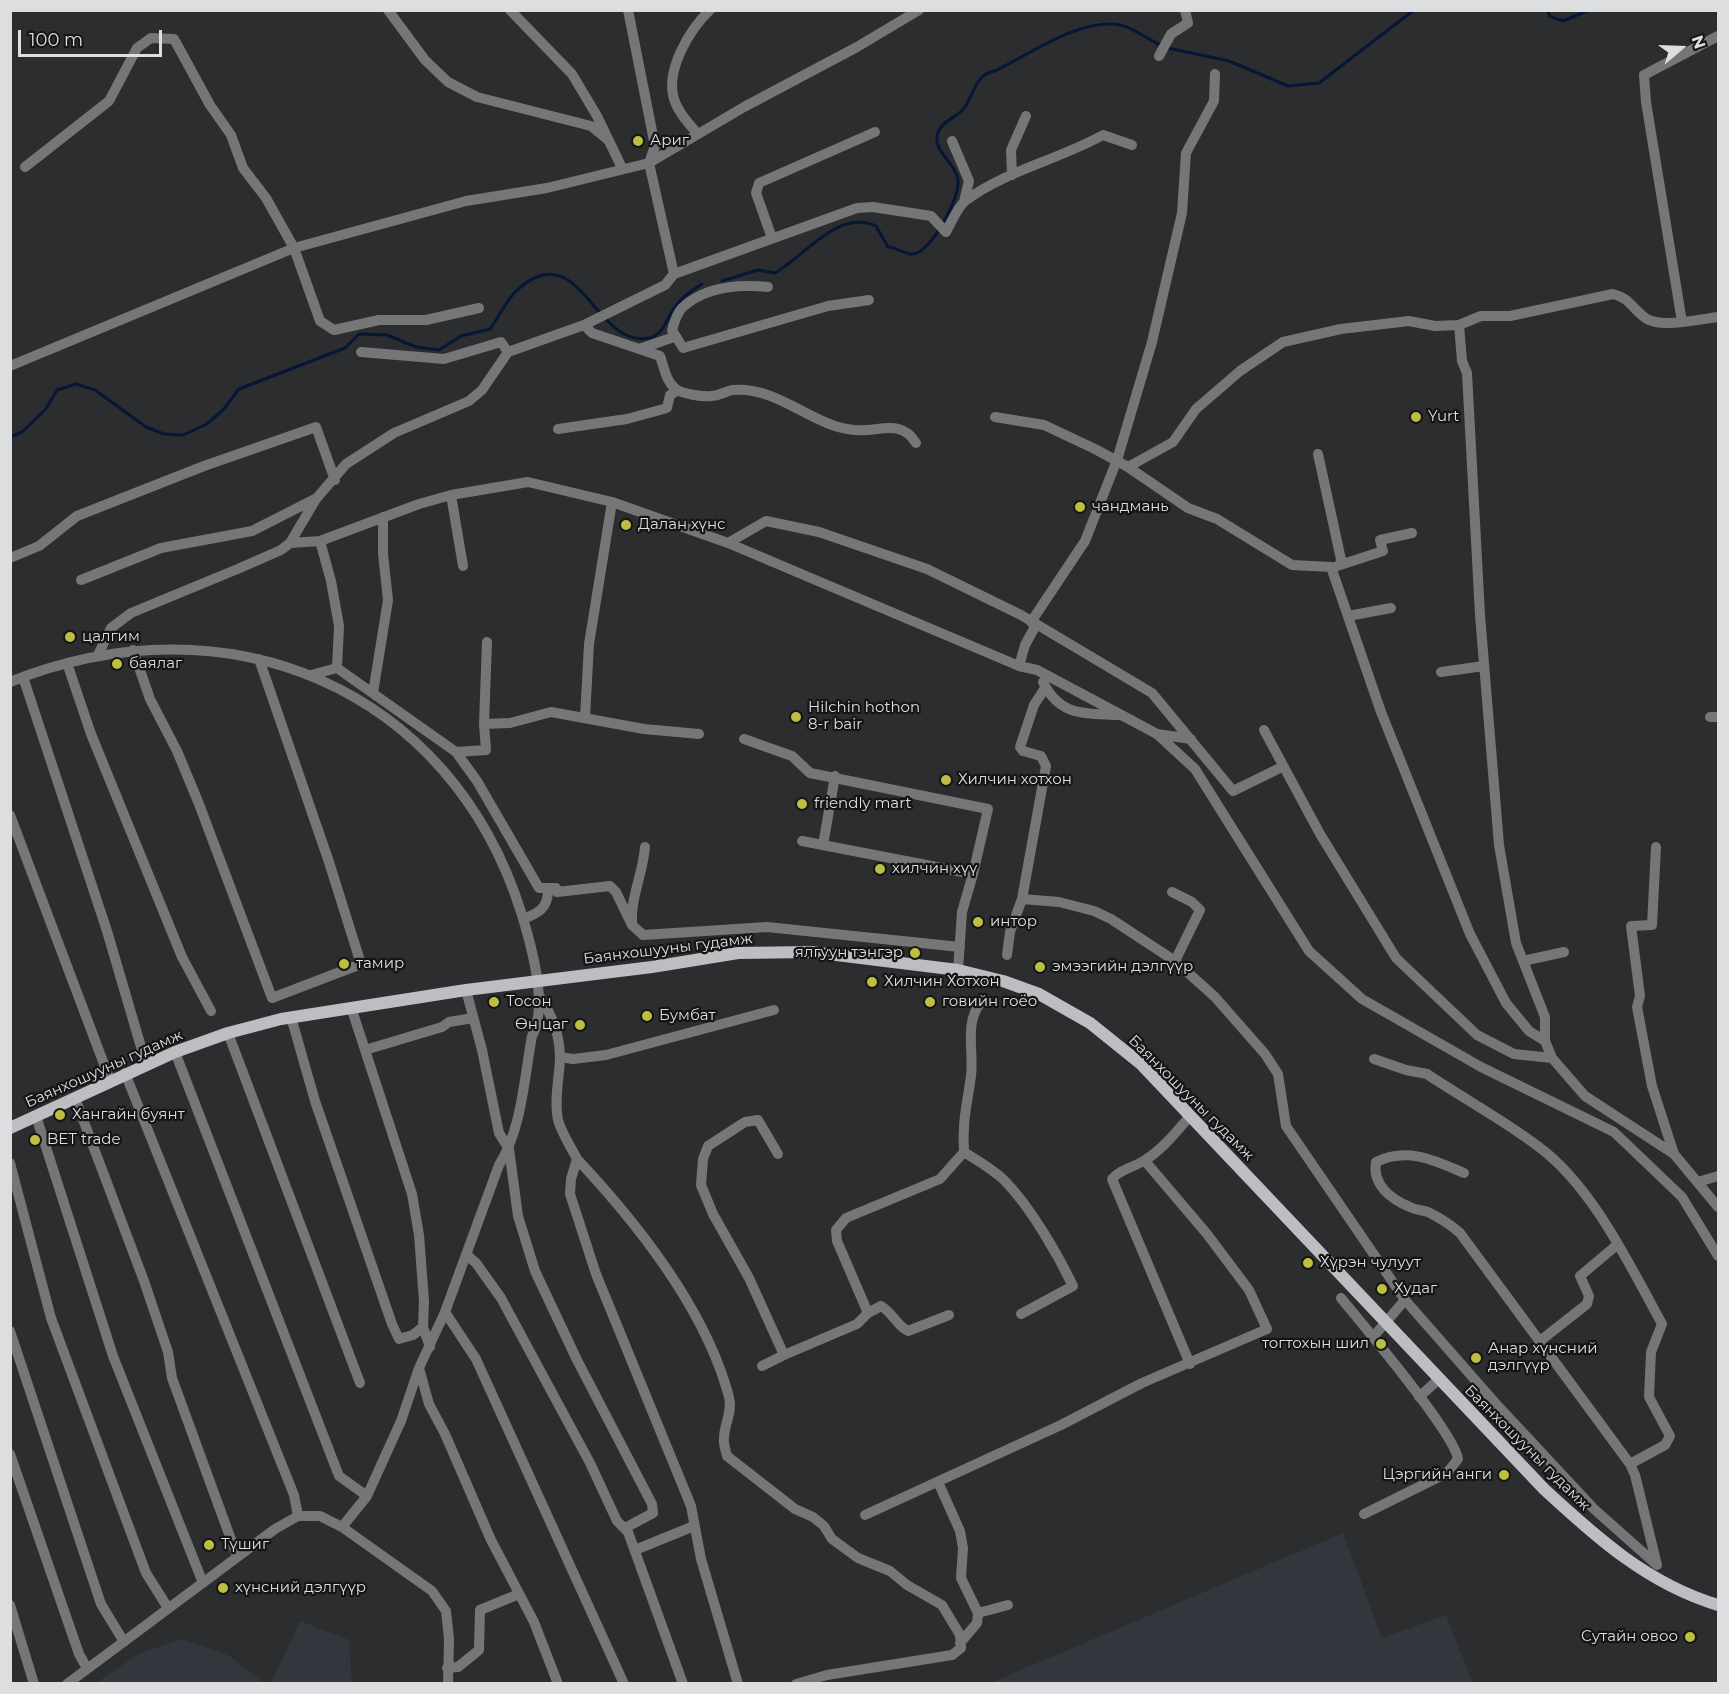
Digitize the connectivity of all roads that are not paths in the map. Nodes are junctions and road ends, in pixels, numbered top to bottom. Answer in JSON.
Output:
{"nodes":[{"id":1,"x":388,"y":10,"type":"edge"},
{"id":2,"x":510,"y":10,"type":"edge"},
{"id":3,"x":628,"y":10,"type":"edge"},
{"id":4,"x":695,"y":10,"type":"edge"},
{"id":5,"x":710,"y":10,"type":"edge"},
{"id":6,"x":919,"y":10,"type":"edge"},
{"id":7,"x":1185,"y":10,"type":"edge"},
{"id":8,"x":698,"y":25,"type":"junction"},
{"id":9,"x":1719,"y":36,"type":"edge"},
{"id":10,"x":1162,"y":50,"type":"dead end"},
{"id":11,"x":1215,"y":74,"type":"dead end"},
{"id":12,"x":1026,"y":116,"type":"dead end"},
{"id":13,"x":875,"y":132,"type":"dead end"},
{"id":14,"x":698,"y":134,"type":"junction"},
{"id":15,"x":608,"y":140,"type":"junction"},
{"id":16,"x":952,"y":141,"type":"dead end"},
{"id":17,"x":1132,"y":144,"type":"dead end"},
{"id":18,"x":649,"y":163,"type":"junction"},
{"id":19,"x":25,"y":167,"type":"dead end"},
{"id":20,"x":622,"y":168,"type":"junction"},
{"id":21,"x":1012,"y":176,"type":"junction"},
{"id":22,"x":964,"y":202,"type":"junction"},
{"id":23,"x":772,"y":238,"type":"junction"},
{"id":24,"x":294,"y":248,"type":"junction"},
{"id":25,"x":674,"y":274,"type":"junction"},
{"id":26,"x":768,"y":287,"type":"dead end"},
{"id":27,"x":869,"y":300,"type":"dead end"},
{"id":28,"x":479,"y":308,"type":"dead end"},
{"id":29,"x":1719,"y":317,"type":"edge"},
{"id":30,"x":1682,"y":322,"type":"junction"},
{"id":31,"x":588,"y":323,"type":"junction"},
{"id":32,"x":1460,"y":325,"type":"junction"},
{"id":33,"x":674,"y":337,"type":"junction"},
{"id":34,"x":641,"y":348,"type":"junction"},
{"id":35,"x":362,"y":352,"type":"dead end"},
{"id":36,"x":508,"y":352,"type":"junction"},
{"id":37,"x":10,"y":366,"type":"edge"},
{"id":38,"x":677,"y":391,"type":"junction"},
{"id":39,"x":995,"y":417,"type":"dead end"},
{"id":40,"x":558,"y":429,"type":"dead end"},
{"id":41,"x":916,"y":443,"type":"dead end"},
{"id":42,"x":1318,"y":454,"type":"dead end"},
{"id":43,"x":1117,"y":460,"type":"junction"},
{"id":44,"x":1128,"y":467,"type":"junction"},
{"id":45,"x":335,"y":480,"type":"junction"},
{"id":46,"x":451,"y":495,"type":"junction"},
{"id":47,"x":315,"y":499,"type":"junction"},
{"id":48,"x":612,"y":502,"type":"junction"},
{"id":49,"x":383,"y":517,"type":"junction"},
{"id":50,"x":1412,"y":532,"type":"dead end"},
{"id":51,"x":320,"y":541,"type":"junction"},
{"id":52,"x":290,"y":543,"type":"junction"},
{"id":53,"x":728,"y":543,"type":"junction"},
{"id":54,"x":10,"y":558,"type":"edge"},
{"id":55,"x":463,"y":566,"type":"dead end"},
{"id":56,"x":1336,"y":566,"type":"junction"},
{"id":57,"x":81,"y":580,"type":"dead end"},
{"id":58,"x":1391,"y":608,"type":"dead end"},
{"id":59,"x":1348,"y":616,"type":"junction"},
{"id":60,"x":1034,"y":623,"type":"junction"},
{"id":61,"x":487,"y":642,"type":"dead end"},
{"id":62,"x":133,"y":650,"type":"junction"},
{"id":63,"x":98,"y":654,"type":"junction"},
{"id":64,"x":259,"y":659,"type":"junction"},
{"id":65,"x":67,"y":663,"type":"junction"},
{"id":66,"x":1019,"y":666,"type":"junction"},
{"id":67,"x":1484,"y":666,"type":"junction"},
{"id":68,"x":337,"y":668,"type":"junction"},
{"id":69,"x":1037,"y":670,"type":"junction"},
{"id":70,"x":1441,"y":672,"type":"dead end"},
{"id":71,"x":311,"y":675,"type":"junction"},
{"id":72,"x":22,"y":677,"type":"junction"},
{"id":73,"x":10,"y":682,"type":"edge"},
{"id":74,"x":1046,"y":688,"type":"junction"},
{"id":75,"x":374,"y":693,"type":"junction"},
{"id":76,"x":1125,"y":715,"type":"junction"},
{"id":77,"x":585,"y":718,"type":"junction"},
{"id":78,"x":484,"y":724,"type":"junction"},
{"id":79,"x":1264,"y":730,"type":"dead end"},
{"id":80,"x":699,"y":734,"type":"dead end"},
{"id":81,"x":1156,"y":734,"type":"junction"},
{"id":82,"x":744,"y":739,"type":"dead end"},
{"id":83,"x":1191,"y":739,"type":"junction"},
{"id":84,"x":456,"y":752,"type":"junction"},
{"id":85,"x":1282,"y":767,"type":"junction"},
{"id":86,"x":835,"y":776,"type":"junction"},
{"id":87,"x":10,"y":815,"type":"edge"},
{"id":88,"x":802,"y":841,"type":"dead end"},
{"id":89,"x":823,"y":845,"type":"junction"},
{"id":90,"x":1656,"y":847,"type":"dead end"},
{"id":91,"x":645,"y":848,"type":"dead end"},
{"id":92,"x":974,"y":874,"type":"junction"},
{"id":93,"x":549,"y":890,"type":"junction"},
{"id":94,"x":1172,"y":892,"type":"dead end"},
{"id":95,"x":1022,"y":899,"type":"junction"},
{"id":96,"x":523,"y":919,"type":"junction"},
{"id":97,"x":632,"y":925,"type":"junction"},
{"id":98,"x":960,"y":947,"type":"junction"},
{"id":99,"x":1564,"y":952,"type":"dead end"},
{"id":100,"x":1006,"y":955,"type":"dead end"},
{"id":101,"x":1175,"y":961,"type":"junction"},
{"id":102,"x":1523,"y":961,"type":"junction"},
{"id":103,"x":958,"y":970,"type":"junction"},
{"id":104,"x":537,"y":980,"type":"junction"},
{"id":105,"x":466,"y":990,"type":"junction"},
{"id":106,"x":538,"y":994,"type":"junction"},
{"id":107,"x":981,"y":1002,"type":"dead end"},
{"id":108,"x":351,"y":1007,"type":"junction"},
{"id":109,"x":774,"y":1010,"type":"dead end"},
{"id":110,"x":211,"y":1011,"type":"dead end"},
{"id":111,"x":291,"y":1017,"type":"junction"},
{"id":112,"x":473,"y":1018,"type":"junction"},
{"id":113,"x":228,"y":1033,"type":"junction"},
{"id":114,"x":1545,"y":1041,"type":"junction"},
{"id":115,"x":365,"y":1050,"type":"junction"},
{"id":116,"x":175,"y":1052,"type":"junction"},
{"id":117,"x":560,"y":1057,"type":"junction"},
{"id":118,"x":1552,"y":1058,"type":"junction"},
{"id":119,"x":1374,"y":1059,"type":"dead end"},
{"id":120,"x":146,"y":1064,"type":"junction"},
{"id":121,"x":125,"y":1073,"type":"junction"},
{"id":122,"x":110,"y":1080,"type":"junction"},
{"id":123,"x":75,"y":1098,"type":"junction"},
{"id":124,"x":36,"y":1116,"type":"junction"},
{"id":125,"x":1190,"y":1116,"type":"junction"},
{"id":126,"x":10,"y":1128,"type":"edge"},
{"id":127,"x":509,"y":1149,"type":"junction"},
{"id":128,"x":964,"y":1152,"type":"junction"},
{"id":129,"x":778,"y":1154,"type":"dead end"},
{"id":130,"x":1674,"y":1154,"type":"junction"},
{"id":131,"x":577,"y":1159,"type":"junction"},
{"id":132,"x":1145,"y":1161,"type":"junction"},
{"id":133,"x":10,"y":1163,"type":"edge"},
{"id":134,"x":1464,"y":1173,"type":"dead end"},
{"id":135,"x":1719,"y":1176,"type":"edge"},
{"id":136,"x":1698,"y":1182,"type":"junction"},
{"id":137,"x":1719,"y":1207,"type":"edge"},
{"id":138,"x":1618,"y":1244,"type":"junction"},
{"id":139,"x":467,"y":1255,"type":"junction"},
{"id":140,"x":1719,"y":1256,"type":"edge"},
{"id":141,"x":1341,"y":1298,"type":"dead end"},
{"id":142,"x":1405,"y":1300,"type":"junction"},
{"id":143,"x":446,"y":1312,"type":"junction"},
{"id":144,"x":868,"y":1313,"type":"junction"},
{"id":145,"x":1021,"y":1314,"type":"dead end"},
{"id":146,"x":949,"y":1315,"type":"dead end"},
{"id":147,"x":1386,"y":1325,"type":"junction"},
{"id":148,"x":423,"y":1327,"type":"junction"},
{"id":149,"x":10,"y":1332,"type":"edge"},
{"id":150,"x":1373,"y":1337,"type":"junction"},
{"id":151,"x":1540,"y":1341,"type":"junction"},
{"id":152,"x":430,"y":1347,"type":"junction"},
{"id":153,"x":784,"y":1355,"type":"junction"},
{"id":154,"x":1190,"y":1364,"type":"junction"},
{"id":155,"x":762,"y":1366,"type":"dead end"},
{"id":156,"x":419,"y":1368,"type":"junction"},
{"id":157,"x":1439,"y":1379,"type":"junction"},
{"id":158,"x":360,"y":1383,"type":"dead end"},
{"id":159,"x":1419,"y":1397,"type":"junction"},
{"id":160,"x":10,"y":1454,"type":"edge"},
{"id":161,"x":1630,"y":1464,"type":"junction"},
{"id":162,"x":938,"y":1482,"type":"junction"},
{"id":163,"x":367,"y":1496,"type":"junction"},
{"id":164,"x":1364,"y":1514,"type":"dead end"},
{"id":165,"x":865,"y":1515,"type":"dead end"},
{"id":166,"x":298,"y":1516,"type":"junction"},
{"id":167,"x":694,"y":1526,"type":"junction"},
{"id":168,"x":342,"y":1527,"type":"junction"},
{"id":169,"x":625,"y":1528,"type":"junction"},
{"id":170,"x":635,"y":1550,"type":"junction"},
{"id":171,"x":237,"y":1557,"type":"junction"},
{"id":172,"x":1657,"y":1565,"type":"junction"},
{"id":173,"x":203,"y":1583,"type":"junction"},
{"id":174,"x":1664,"y":1584,"type":"junction"},
{"id":175,"x":519,"y":1594,"type":"junction"},
{"id":176,"x":10,"y":1605,"type":"edge"},
{"id":177,"x":1008,"y":1605,"type":"dead end"},
{"id":178,"x":1719,"y":1605,"type":"edge"},
{"id":179,"x":168,"y":1608,"type":"junction"},
{"id":180,"x":978,"y":1613,"type":"junction"},
{"id":181,"x":124,"y":1642,"type":"junction"},
{"id":182,"x":960,"y":1643,"type":"junction"},
{"id":183,"x":87,"y":1668,"type":"junction"},
{"id":184,"x":447,"y":1668,"type":"junction"},
{"id":185,"x":34,"y":1683,"type":"edge"},
{"id":186,"x":67,"y":1683,"type":"edge"},
{"id":187,"x":448,"y":1683,"type":"edge"},
{"id":188,"x":558,"y":1683,"type":"edge"},
{"id":189,"x":624,"y":1683,"type":"edge"},
{"id":190,"x":683,"y":1683,"type":"edge"},
{"id":191,"x":738,"y":1683,"type":"edge"},
{"id":192,"x":796,"y":1683,"type":"edge"}],
"edges":[{"from":1,"to":15,"type":"street"},
{"from":2,"to":15,"type":"street"},
{"from":3,"to":18,"type":"street"},
{"from":4,"to":8,"type":"street"},
{"from":5,"to":8,"type":"street"},
{"from":6,"to":14,"type":"street"},
{"from":7,"to":10,"type":"street"},
{"from":8,"to":14,"type":"street"},
{"from":9,"to":30,"type":"street"},
{"from":11,"to":43,"type":"street"},
{"from":12,"to":21,"type":"street"},
{"from":13,"to":23,"type":"street"},
{"from":14,"to":18,"type":"street"},
{"from":15,"to":20,"type":"street"},
{"from":16,"to":22,"type":"street"},
{"from":17,"to":21,"type":"street"},
{"from":18,"to":20,"type":"street"},
{"from":18,"to":25,"type":"street"},
{"from":19,"to":24,"type":"street"},
{"from":20,"to":24,"type":"street"},
{"from":21,"to":22,"type":"street"},
{"from":22,"to":23,"type":"street"},
{"from":23,"to":25,"type":"street"},
{"from":24,"to":28,"type":"street"},
{"from":24,"to":37,"type":"street"},
{"from":25,"to":31,"type":"street"},
{"from":26,"to":33,"type":"street"},
{"from":27,"to":33,"type":"street"},
{"from":29,"to":30,"type":"street"},
{"from":30,"to":32,"type":"street"},
{"from":31,"to":34,"type":"street"},
{"from":31,"to":36,"type":"street"},
{"from":32,"to":44,"type":"street"},
{"from":32,"to":67,"type":"street"},
{"from":33,"to":34,"type":"street"},
{"from":34,"to":38,"type":"street"},
{"from":35,"to":36,"type":"street"},
{"from":36,"to":45,"type":"street"},
{"from":38,"to":40,"type":"street"},
{"from":38,"to":41,"type":"street"},
{"from":39,"to":43,"type":"street"},
{"from":42,"to":56,"type":"street"},
{"from":43,"to":44,"type":"street"},
{"from":43,"to":60,"type":"street"},
{"from":44,"to":56,"type":"street"},
{"from":45,"to":47,"type":"street"},
{"from":45,"to":54,"type":"street"},
{"from":46,"to":48,"type":"street"},
{"from":46,"to":49,"type":"street"},
{"from":46,"to":55,"type":"street"},
{"from":47,"to":52,"type":"street"},
{"from":47,"to":57,"type":"street"},
{"from":48,"to":53,"type":"street"},
{"from":48,"to":77,"type":"street"},
{"from":49,"to":51,"type":"street"},
{"from":49,"to":75,"type":"street"},
{"from":50,"to":56,"type":"street"},
{"from":51,"to":52,"type":"street"},
{"from":51,"to":68,"type":"street"},
{"from":52,"to":63,"type":"street"},
{"from":53,"to":60,"type":"street"},
{"from":53,"to":66,"type":"street"},
{"from":56,"to":59,"type":"street"},
{"from":58,"to":59,"type":"street"},
{"from":59,"to":114,"type":"street"},
{"from":60,"to":66,"type":"street"},
{"from":60,"to":83,"type":"street"},
{"from":61,"to":78,"type":"street"},
{"from":62,"to":63,"type":"street"},
{"from":62,"to":64,"type":"street"},
{"from":62,"to":64,"type":"street"},
{"from":63,"to":65,"type":"street"},
{"from":64,"to":71,"type":"street"},
{"from":65,"to":72,"type":"street"},
{"from":65,"to":110,"type":"street"},
{"from":66,"to":69,"type":"street"},
{"from":67,"to":70,"type":"street"},
{"from":67,"to":102,"type":"street"},
{"from":68,"to":71,"type":"street"},
{"from":68,"to":75,"type":"street"},
{"from":69,"to":74,"type":"street"},
{"from":69,"to":76,"type":"street"},
{"from":71,"to":96,"type":"street"},
{"from":72,"to":73,"type":"street"},
{"from":72,"to":120,"type":"street"},
{"from":74,"to":76,"type":"street"},
{"from":74,"to":95,"type":"street"},
{"from":75,"to":84,"type":"street"},
{"from":76,"to":81,"type":"street"},
{"from":77,"to":78,"type":"street"},
{"from":77,"to":80,"type":"street"},
{"from":78,"to":84,"type":"street"},
{"from":79,"to":85,"type":"street"},
{"from":81,"to":83,"type":"street"},
{"from":81,"to":140,"type":"street"},
{"from":82,"to":86,"type":"street"},
{"from":83,"to":85,"type":"street"},
{"from":84,"to":93,"type":"street"},
{"from":85,"to":118,"type":"street"},
{"from":86,"to":89,"type":"street"},
{"from":86,"to":92,"type":"street"},
{"from":87,"to":122,"type":"street"},
{"from":88,"to":89,"type":"street"},
{"from":89,"to":92,"type":"street"},
{"from":90,"to":130,"type":"street"},
{"from":91,"to":97,"type":"street"},
{"from":92,"to":98,"type":"street"},
{"from":93,"to":96,"type":"street"},
{"from":93,"to":97,"type":"street"},
{"from":94,"to":101,"type":"street"},
{"from":95,"to":100,"type":"street"},
{"from":95,"to":101,"type":"street"},
{"from":96,"to":104,"type":"street"},
{"from":97,"to":98,"type":"street"},
{"from":98,"to":103,"type":"street"},
{"from":99,"to":102,"type":"street"},
{"from":101,"to":142,"type":"street"},
{"from":102,"to":114,"type":"street"},
{"from":103,"to":104,"type":"main road","name":"Баянхошууны гудамж"},
{"from":103,"to":125,"type":"main road","name":"Баянхошууны гудамж"},
{"from":104,"to":105,"type":"main road","name":"Баянхошууны гудамж"},
{"from":104,"to":106,"type":"street"},
{"from":105,"to":108,"type":"main road","name":"Баянхошууны гудамж"},
{"from":105,"to":112,"type":"street"},
{"from":106,"to":117,"type":"street"},
{"from":106,"to":127,"type":"street"},
{"from":107,"to":128,"type":"street"},
{"from":108,"to":111,"type":"main road","name":"Баянхошууны гудамж"},
{"from":108,"to":115,"type":"street"},
{"from":109,"to":117,"type":"street"},
{"from":111,"to":113,"type":"main road","name":"Баянхошууны гудамж"},
{"from":111,"to":148,"type":"street"},
{"from":112,"to":115,"type":"street"},
{"from":112,"to":127,"type":"street"},
{"from":113,"to":116,"type":"main road","name":"Баянхошууны гудамж"},
{"from":113,"to":158,"type":"street"},
{"from":114,"to":118,"type":"street"},
{"from":115,"to":148,"type":"street"},
{"from":116,"to":120,"type":"main road","name":"Баянхошууны гудамж"},
{"from":116,"to":163,"type":"street"},
{"from":117,"to":131,"type":"street"},
{"from":118,"to":130,"type":"street"},
{"from":119,"to":138,"type":"street"},
{"from":120,"to":121,"type":"main road","name":"Баянхошууны гудамж"},
{"from":121,"to":122,"type":"main road","name":"Баянхошууны гудамж"},
{"from":121,"to":166,"type":"street"},
{"from":122,"to":123,"type":"main road","name":"Баянхошууны гудамж"},
{"from":123,"to":124,"type":"main road","name":"Баянхошууны гудамж"},
{"from":123,"to":171,"type":"street"},
{"from":124,"to":126,"type":"main road","name":"Баянхошууны гудамж"},
{"from":124,"to":173,"type":"street"},
{"from":125,"to":132,"type":"street"},
{"from":125,"to":147,"type":"main road","name":"Баянхошууны гудамж"},
{"from":127,"to":139,"type":"street"},
{"from":127,"to":169,"type":"street"},
{"from":128,"to":144,"type":"street"},
{"from":128,"to":145,"type":"street"},
{"from":129,"to":153,"type":"street"},
{"from":130,"to":136,"type":"street"},
{"from":131,"to":167,"type":"street"},
{"from":131,"to":182,"type":"street"},
{"from":132,"to":154,"type":"street"},
{"from":132,"to":154,"type":"street"},
{"from":133,"to":179,"type":"street"},
{"from":134,"to":151,"type":"street"},
{"from":135,"to":136,"type":"street"},
{"from":136,"to":137,"type":"street"},
{"from":138,"to":151,"type":"street"},
{"from":138,"to":161,"type":"street"},
{"from":139,"to":143,"type":"street"},
{"from":139,"to":169,"type":"street"},
{"from":141,"to":150,"type":"street"},
{"from":142,"to":147,"type":"street"},
{"from":142,"to":172,"type":"street"},
{"from":143,"to":152,"type":"street"},
{"from":143,"to":189,"type":"street"},
{"from":144,"to":146,"type":"street"},
{"from":144,"to":153,"type":"street"},
{"from":147,"to":150,"type":"street"},
{"from":147,"to":157,"type":"main road","name":"Баянхошууны гудамж"},
{"from":148,"to":152,"type":"street"},
{"from":149,"to":181,"type":"street"},
{"from":150,"to":159,"type":"street"},
{"from":151,"to":161,"type":"street"},
{"from":152,"to":156,"type":"street"},
{"from":153,"to":155,"type":"street"},
{"from":154,"to":162,"type":"street"},
{"from":156,"to":163,"type":"street"},
{"from":156,"to":175,"type":"street"},
{"from":157,"to":159,"type":"street"},
{"from":157,"to":174,"type":"main road","name":"Баянхошууны гудамж"},
{"from":159,"to":164,"type":"street"},
{"from":160,"to":183,"type":"street"},
{"from":161,"to":172,"type":"street"},
{"from":162,"to":165,"type":"street"},
{"from":162,"to":180,"type":"street"},
{"from":163,"to":168,"type":"street"},
{"from":166,"to":168,"type":"street"},
{"from":166,"to":171,"type":"street"},
{"from":167,"to":170,"type":"street"},
{"from":167,"to":191,"type":"street"},
{"from":168,"to":184,"type":"street"},
{"from":169,"to":170,"type":"street"},
{"from":170,"to":190,"type":"street"},
{"from":171,"to":173,"type":"street"},
{"from":172,"to":174,"type":"street"},
{"from":173,"to":179,"type":"street"},
{"from":174,"to":178,"type":"main road","name":"Баянхошууны гудамж"},
{"from":175,"to":184,"type":"street"},
{"from":175,"to":188,"type":"street"},
{"from":176,"to":185,"type":"street"},
{"from":177,"to":180,"type":"street"},
{"from":179,"to":181,"type":"street"},
{"from":180,"to":182,"type":"street"},
{"from":181,"to":183,"type":"street"},
{"from":182,"to":192,"type":"street"},
{"from":183,"to":186,"type":"street"},
{"from":184,"to":187,"type":"street"}]}
